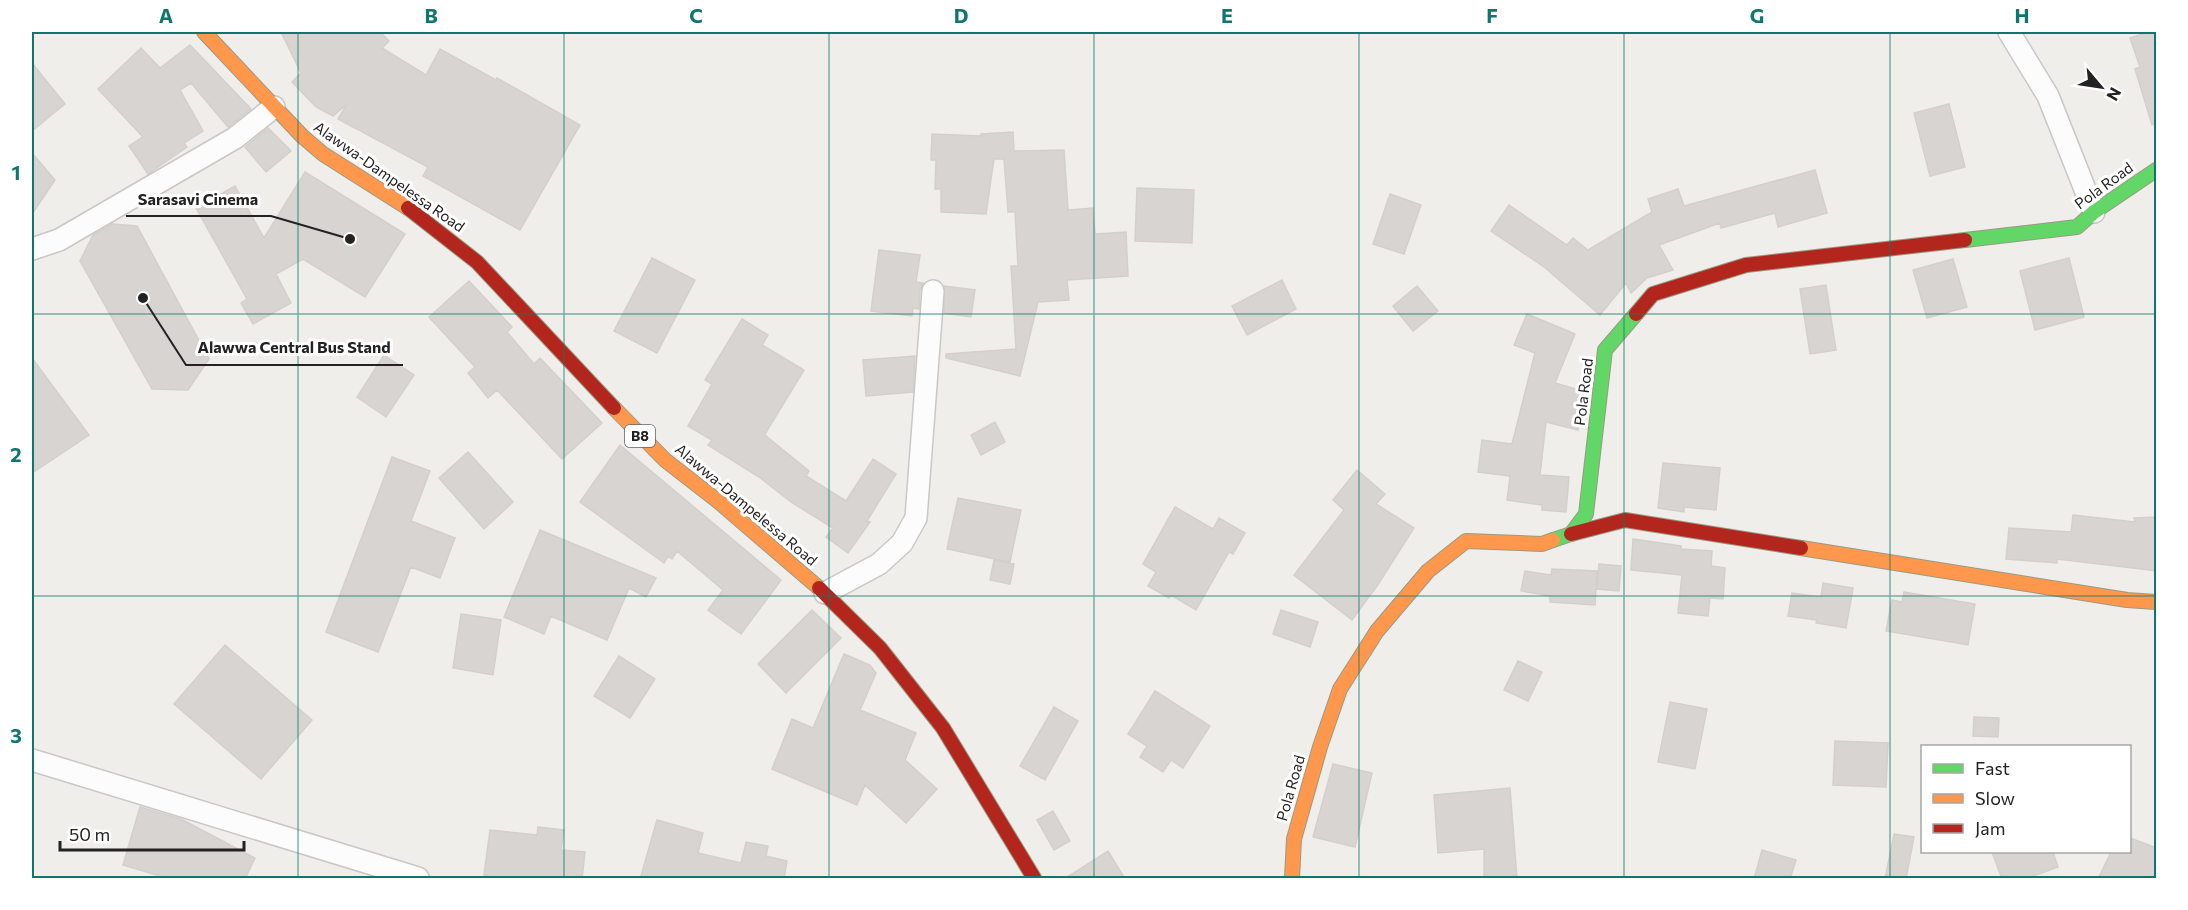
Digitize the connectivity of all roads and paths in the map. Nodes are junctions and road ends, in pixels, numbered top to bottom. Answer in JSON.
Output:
{"nodes":[{"id":1,"x":204,"y":32,"type":"edge"},
{"id":2,"x":2009,"y":32,"type":"edge"},
{"id":3,"x":274,"y":107,"type":"junction"},
{"id":4,"x":2157,"y":170,"type":"edge"},
{"id":5,"x":2094,"y":212,"type":"junction"},
{"id":6,"x":32,"y":249,"type":"edge"},
{"id":7,"x":933,"y":291,"type":"dead end"},
{"id":8,"x":1571,"y":534,"type":"junction"},
{"id":9,"x":825,"y":594,"type":"junction"},
{"id":10,"x":2157,"y":602,"type":"edge"},
{"id":11,"x":32,"y":760,"type":"edge"},
{"id":12,"x":418,"y":879,"type":"edge"},
{"id":13,"x":1034,"y":879,"type":"edge"},
{"id":14,"x":1292,"y":879,"type":"edge"}],
"edges":[{"from":1,"to":3,"type":"street","name":"Alawwa-Dampelessa Road","number":"B8"},
{"from":2,"to":5,"type":"street"},
{"from":3,"to":6,"type":"street"},
{"from":3,"to":9,"type":"street","name":"Alawwa-Dampelessa Road","number":"B8"},
{"from":4,"to":5,"type":"street","name":"Pola Road"},
{"from":5,"to":8,"type":"street","name":"Pola Road"},
{"from":7,"to":9,"type":"street"},
{"from":8,"to":10,"type":"street"},
{"from":8,"to":14,"type":"street","name":"Pola Road"},
{"from":9,"to":13,"type":"street","name":"Alawwa-Dampelessa Road","number":"B8"},
{"from":11,"to":12,"type":"street"}]}
